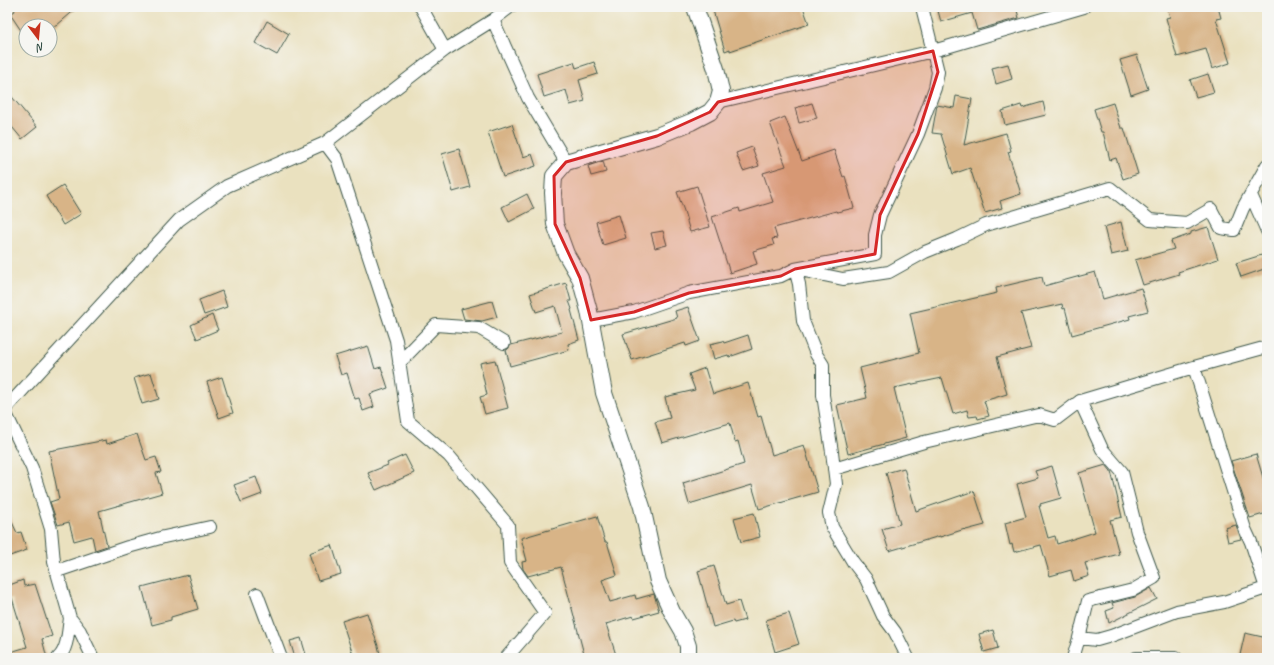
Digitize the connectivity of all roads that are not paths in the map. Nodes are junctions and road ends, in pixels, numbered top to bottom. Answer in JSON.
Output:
{"nodes":[{"id":1,"x":421,"y":7,"type":"edge"},
{"id":2,"x":510,"y":7,"type":"edge"},
{"id":3,"x":695,"y":7,"type":"edge"},
{"id":4,"x":922,"y":7,"type":"edge"},
{"id":5,"x":1084,"y":7,"type":"edge"},
{"id":6,"x":493,"y":20,"type":"junction"},
{"id":7,"x":445,"y":50,"type":"junction"},
{"id":8,"x":933,"y":50,"type":"junction"},
{"id":9,"x":718,"y":102,"type":"junction"},
{"id":10,"x":325,"y":142,"type":"junction"},
{"id":11,"x":566,"y":162,"type":"junction"},
{"id":12,"x":1267,"y":165,"type":"edge"},
{"id":13,"x":1251,"y":195,"type":"junction"},
{"id":14,"x":1267,"y":231,"type":"edge"},
{"id":15,"x":795,"y":269,"type":"junction"},
{"id":16,"x":591,"y":320,"type":"junction"},
{"id":17,"x":504,"y":343,"type":"dead end"},
{"id":18,"x":1267,"y":347,"type":"edge"},
{"id":19,"x":399,"y":363,"type":"junction"},
{"id":20,"x":1194,"y":367,"type":"junction"},
{"id":21,"x":1080,"y":401,"type":"junction"},
{"id":22,"x":7,"y":407,"type":"edge"},
{"id":23,"x":7,"y":416,"type":"edge"},
{"id":24,"x":834,"y":469,"type":"junction"},
{"id":25,"x":210,"y":527,"type":"dead end"},
{"id":26,"x":57,"y":571,"type":"junction"},
{"id":27,"x":1266,"y":588,"type":"edge"},
{"id":28,"x":258,"y":594,"type":"dead end"},
{"id":29,"x":70,"y":618,"type":"junction"},
{"id":30,"x":1079,"y":638,"type":"junction"},
{"id":31,"x":58,"y":658,"type":"edge"},
{"id":32,"x":93,"y":658,"type":"edge"},
{"id":33,"x":281,"y":658,"type":"edge"},
{"id":34,"x":506,"y":658,"type":"edge"},
{"id":35,"x":688,"y":658,"type":"edge"},
{"id":36,"x":908,"y":658,"type":"edge"},
{"id":37,"x":1073,"y":658,"type":"edge"},
{"id":38,"x":1136,"y":658,"type":"edge"},
{"id":39,"x":1176,"y":658,"type":"edge"}],
"edges":[{"from":1,"to":7,"type":"street"},
{"from":2,"to":6,"type":"street"},
{"from":3,"to":9,"type":"street"},
{"from":4,"to":8,"type":"street"},
{"from":5,"to":8,"type":"street"},
{"from":6,"to":7,"type":"street"},
{"from":6,"to":11,"type":"street"},
{"from":7,"to":10,"type":"street"},
{"from":8,"to":9,"type":"street"},
{"from":8,"to":15,"type":"street"},
{"from":9,"to":11,"type":"street"},
{"from":10,"to":19,"type":"street"},
{"from":10,"to":22,"type":"street"},
{"from":11,"to":16,"type":"street"},
{"from":12,"to":13,"type":"street"},
{"from":13,"to":14,"type":"street"},
{"from":13,"to":15,"type":"street"},
{"from":15,"to":16,"type":"street"},
{"from":15,"to":24,"type":"street"},
{"from":16,"to":35,"type":"street"},
{"from":17,"to":19,"type":"street"},
{"from":18,"to":20,"type":"street"},
{"from":19,"to":34,"type":"street"},
{"from":20,"to":21,"type":"street"},
{"from":20,"to":27,"type":"street"},
{"from":21,"to":24,"type":"street"},
{"from":21,"to":30,"type":"street"},
{"from":23,"to":26,"type":"street"},
{"from":24,"to":36,"type":"street"},
{"from":25,"to":26,"type":"street"},
{"from":26,"to":29,"type":"street"},
{"from":27,"to":30,"type":"street"},
{"from":28,"to":33,"type":"street"},
{"from":29,"to":31,"type":"street"},
{"from":29,"to":32,"type":"street"},
{"from":30,"to":37,"type":"street"},
{"from":38,"to":39,"type":"street"}]}
